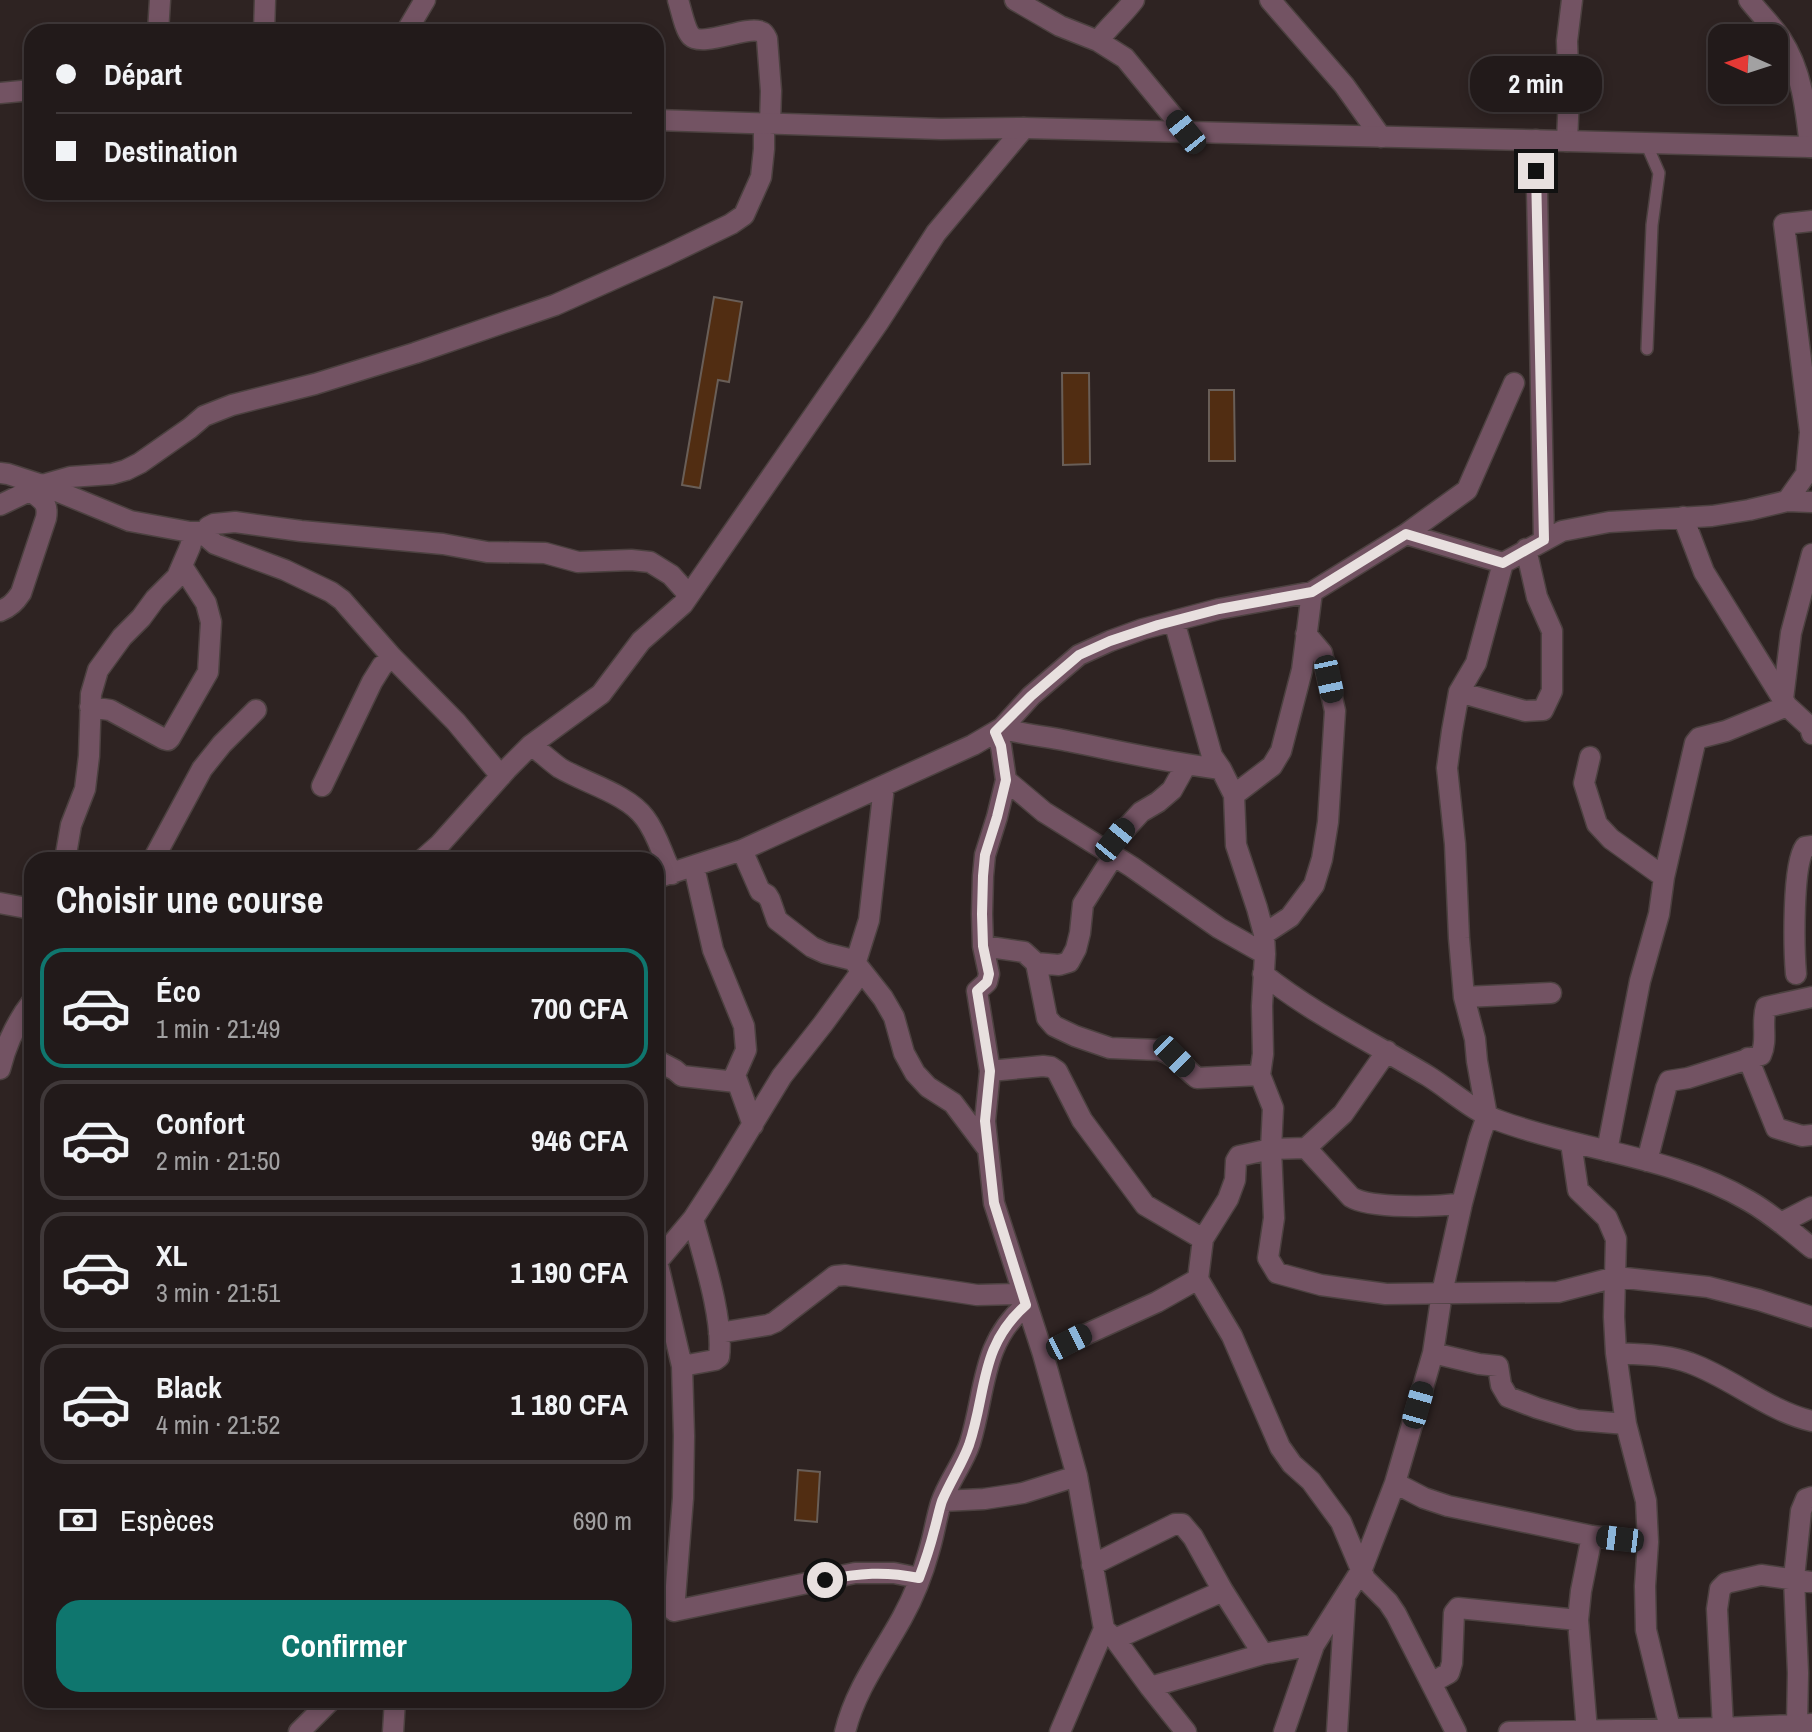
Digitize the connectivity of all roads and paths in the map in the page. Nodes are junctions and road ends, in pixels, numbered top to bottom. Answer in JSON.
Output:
{"nodes":[{"id":1,"x":160,"y":0,"type":"edge"},
{"id":2,"x":265,"y":0,"type":"edge"},
{"id":3,"x":425,"y":0,"type":"edge"},
{"id":4,"x":678,"y":0,"type":"edge"},
{"id":5,"x":1015,"y":0,"type":"edge"},
{"id":6,"x":1134,"y":0,"type":"edge"},
{"id":7,"x":1572,"y":0,"type":"edge"},
{"id":8,"x":1749,"y":0,"type":"edge"},
{"id":9,"x":1276,"y":2,"type":"edge"},
{"id":10,"x":158,"y":24,"type":"edge"},
{"id":11,"x":264,"y":24,"type":"edge"},
{"id":12,"x":411,"y":24,"type":"edge"},
{"id":13,"x":1098,"y":41,"type":"junction"},
{"id":14,"x":24,"y":91,"type":"edge"},
{"id":15,"x":0,"y":93,"type":"edge"},
{"id":16,"x":1809,"y":100,"type":"edge"},
{"id":17,"x":664,"y":120,"type":"edge"},
{"id":18,"x":767,"y":123,"type":"junction"},
{"id":19,"x":1024,"y":128,"type":"junction"},
{"id":20,"x":1186,"y":132,"type":"junction"},
{"id":21,"x":1381,"y":137,"type":"junction"},
{"id":22,"x":1536,"y":140,"type":"junction"},
{"id":23,"x":1567,"y":141,"type":"junction"},
{"id":24,"x":1646,"y":143,"type":"junction"},
{"id":25,"x":1811,"y":147,"type":"edge"},
{"id":26,"x":1812,"y":221,"type":"edge"},
{"id":27,"x":1647,"y":349,"type":"dead end"},
{"id":28,"x":1514,"y":383,"type":"dead end"},
{"id":29,"x":0,"y":473,"type":"edge"},
{"id":30,"x":35,"y":487,"type":"junction"},
{"id":31,"x":1787,"y":501,"type":"junction"},
{"id":32,"x":1812,"y":502,"type":"edge"},
{"id":33,"x":0,"y":505,"type":"edge"},
{"id":34,"x":1683,"y":517,"type":"junction"},
{"id":35,"x":198,"y":532,"type":"junction"},
{"id":36,"x":1406,"y":534,"type":"junction"},
{"id":37,"x":1535,"y":544,"type":"junction"},
{"id":38,"x":1812,"y":554,"type":"edge"},
{"id":39,"x":1503,"y":563,"type":"junction"},
{"id":40,"x":182,"y":566,"type":"junction"},
{"id":41,"x":1312,"y":592,"type":"junction"},
{"id":42,"x":689,"y":595,"type":"junction"},
{"id":43,"x":0,"y":611,"type":"edge"},
{"id":44,"x":1174,"y":621,"type":"junction"},
{"id":45,"x":1306,"y":634,"type":"junction"},
{"id":46,"x":392,"y":657,"type":"junction"},
{"id":47,"x":1459,"y":692,"type":"junction"},
{"id":48,"x":1785,"y":702,"type":"junction"},
{"id":49,"x":90,"y":707,"type":"junction"},
{"id":50,"x":256,"y":710,"type":"dead end"},
{"id":51,"x":998,"y":730,"type":"junction"},
{"id":52,"x":1811,"y":730,"type":"edge"},
{"id":53,"x":531,"y":745,"type":"junction"},
{"id":54,"x":1590,"y":757,"type":"dead end"},
{"id":55,"x":1186,"y":765,"type":"junction"},
{"id":56,"x":1221,"y":769,"type":"junction"},
{"id":57,"x":501,"y":776,"type":"junction"},
{"id":58,"x":1006,"y":780,"type":"junction"},
{"id":59,"x":322,"y":786,"type":"dead end"},
{"id":60,"x":884,"y":786,"type":"junction"},
{"id":61,"x":1234,"y":795,"type":"junction"},
{"id":62,"x":1812,"y":846,"type":"edge"},
{"id":63,"x":742,"y":850,"type":"junction"},
{"id":64,"x":66,"y":852,"type":"edge"},
{"id":65,"x":157,"y":852,"type":"edge"},
{"id":66,"x":431,"y":852,"type":"edge"},
{"id":67,"x":661,"y":852,"type":"edge"},
{"id":68,"x":1110,"y":853,"type":"junction"},
{"id":69,"x":694,"y":867,"type":"junction"},
{"id":70,"x":664,"y":876,"type":"edge"},
{"id":71,"x":1664,"y":877,"type":"junction"},
{"id":72,"x":0,"y":903,"type":"edge"},
{"id":73,"x":24,"y":908,"type":"edge"},
{"id":74,"x":983,"y":946,"type":"junction"},
{"id":75,"x":1264,"y":954,"type":"junction"},
{"id":76,"x":1036,"y":963,"type":"junction"},
{"id":77,"x":857,"y":966,"type":"junction"},
{"id":78,"x":1796,"y":974,"type":"dead end"},
{"id":79,"x":1551,"y":993,"type":"dead end"},
{"id":80,"x":1464,"y":997,"type":"junction"},
{"id":81,"x":1812,"y":997,"type":"edge"},
{"id":82,"x":24,"y":1012,"type":"edge"},
{"id":83,"x":1387,"y":1051,"type":"junction"},
{"id":84,"x":1748,"y":1058,"type":"junction"},
{"id":85,"x":664,"y":1064,"type":"edge"},
{"id":86,"x":0,"y":1069,"type":"edge"},
{"id":87,"x":990,"y":1071,"type":"junction"},
{"id":88,"x":1260,"y":1075,"type":"junction"},
{"id":89,"x":736,"y":1082,"type":"junction"},
{"id":90,"x":1487,"y":1116,"type":"junction"},
{"id":91,"x":753,"y":1125,"type":"junction"},
{"id":92,"x":1812,"y":1135,"type":"edge"},
{"id":93,"x":1571,"y":1143,"type":"junction"},
{"id":94,"x":1306,"y":1148,"type":"junction"},
{"id":95,"x":1271,"y":1149,"type":"junction"},
{"id":96,"x":1607,"y":1151,"type":"junction"},
{"id":97,"x":990,"y":1152,"type":"junction"},
{"id":98,"x":1647,"y":1161,"type":"junction"},
{"id":99,"x":1462,"y":1203,"type":"junction"},
{"id":100,"x":1812,"y":1207,"type":"edge"},
{"id":101,"x":693,"y":1219,"type":"junction"},
{"id":102,"x":1781,"y":1223,"type":"junction"},
{"id":103,"x":1203,"y":1239,"type":"junction"},
{"id":104,"x":1812,"y":1248,"type":"edge"},
{"id":105,"x":664,"y":1253,"type":"edge"},
{"id":106,"x":1616,"y":1277,"type":"junction"},
{"id":107,"x":1198,"y":1279,"type":"junction"},
{"id":108,"x":1442,"y":1293,"type":"junction"},
{"id":109,"x":664,"y":1294,"type":"edge"},
{"id":110,"x":1024,"y":1300,"type":"junction"},
{"id":111,"x":1812,"y":1317,"type":"edge"},
{"id":112,"x":719,"y":1333,"type":"junction"},
{"id":113,"x":1433,"y":1353,"type":"junction"},
{"id":114,"x":1616,"y":1353,"type":"junction"},
{"id":115,"x":1043,"y":1354,"type":"junction"},
{"id":116,"x":682,"y":1366,"type":"junction"},
{"id":117,"x":1812,"y":1421,"type":"edge"},
{"id":118,"x":1626,"y":1424,"type":"junction"},
{"id":119,"x":1077,"y":1476,"type":"junction"},
{"id":120,"x":1395,"y":1483,"type":"junction"},
{"id":121,"x":1812,"y":1497,"type":"edge"},
{"id":122,"x":942,"y":1501,"type":"junction"},
{"id":123,"x":1592,"y":1536,"type":"junction"},
{"id":124,"x":1648,"y":1542,"type":"junction"},
{"id":125,"x":1092,"y":1565,"type":"junction"},
{"id":126,"x":1362,"y":1569,"type":"junction"},
{"id":127,"x":919,"y":1578,"type":"junction"},
{"id":128,"x":1803,"y":1580,"type":"edge"},
{"id":129,"x":1223,"y":1591,"type":"junction"},
{"id":130,"x":1346,"y":1594,"type":"junction"},
{"id":131,"x":1578,"y":1620,"type":"junction"},
{"id":132,"x":1110,"y":1634,"type":"junction"},
{"id":133,"x":1314,"y":1645,"type":"junction"},
{"id":134,"x":1263,"y":1654,"type":"junction"},
{"id":135,"x":1431,"y":1683,"type":"junction"},
{"id":136,"x":1150,"y":1687,"type":"junction"},
{"id":137,"x":323,"y":1708,"type":"edge"},
{"id":138,"x":394,"y":1708,"type":"edge"},
{"id":139,"x":1805,"y":1724,"type":"edge"},
{"id":140,"x":1723,"y":1728,"type":"junction"},
{"id":141,"x":1587,"y":1731,"type":"edge"},
{"id":142,"x":1672,"y":1731,"type":"edge"},
{"id":143,"x":299,"y":1732,"type":"edge"},
{"id":144,"x":393,"y":1732,"type":"edge"},
{"id":145,"x":845,"y":1732,"type":"edge"},
{"id":146,"x":1060,"y":1732,"type":"edge"},
{"id":147,"x":1186,"y":1732,"type":"edge"},
{"id":148,"x":1284,"y":1732,"type":"edge"},
{"id":149,"x":1337,"y":1732,"type":"edge"},
{"id":150,"x":1456,"y":1732,"type":"edge"},
{"id":151,"x":1509,"y":1732,"type":"edge"}],
"edges":[{"from":1,"to":10,"type":"street"},
{"from":2,"to":11,"type":"street"},
{"from":3,"to":12,"type":"street"},
{"from":4,"to":18,"type":"street"},
{"from":5,"to":13,"type":"street"},
{"from":6,"to":13,"type":"street"},
{"from":7,"to":23,"type":"street"},
{"from":8,"to":16,"type":"street"},
{"from":9,"to":21,"type":"street"},
{"from":13,"to":20,"type":"street"},
{"from":14,"to":15,"type":"street"},
{"from":16,"to":25,"type":"street"},
{"from":17,"to":18,"type":"street"},
{"from":18,"to":19,"type":"street"},
{"from":18,"to":30,"type":"street"},
{"from":19,"to":20,"type":"street"},
{"from":19,"to":42,"type":"street"},
{"from":20,"to":21,"type":"street"},
{"from":21,"to":22,"type":"street"},
{"from":22,"to":23,"type":"street"},
{"from":22,"to":37,"type":"street"},
{"from":23,"to":24,"type":"street"},
{"from":24,"to":25,"type":"street"},
{"from":24,"to":27,"type":"lane"},
{"from":26,"to":31,"type":"street"},
{"from":28,"to":36,"type":"street"},
{"from":29,"to":30,"type":"street"},
{"from":30,"to":33,"type":"street"},
{"from":30,"to":35,"type":"street"},
{"from":30,"to":43,"type":"street"},
{"from":31,"to":32,"type":"street"},
{"from":31,"to":34,"type":"street"},
{"from":34,"to":37,"type":"street"},
{"from":34,"to":48,"type":"street"},
{"from":35,"to":40,"type":"street"},
{"from":35,"to":42,"type":"street"},
{"from":35,"to":46,"type":"street"},
{"from":36,"to":39,"type":"street"},
{"from":36,"to":41,"type":"street"},
{"from":37,"to":39,"type":"street"},
{"from":37,"to":47,"type":"street"},
{"from":38,"to":48,"type":"street"},
{"from":39,"to":47,"type":"street"},
{"from":40,"to":49,"type":"street"},
{"from":40,"to":49,"type":"street"},
{"from":41,"to":44,"type":"street"},
{"from":41,"to":45,"type":"street"},
{"from":42,"to":53,"type":"street"},
{"from":44,"to":51,"type":"street"},
{"from":44,"to":56,"type":"street"},
{"from":45,"to":61,"type":"street"},
{"from":45,"to":75,"type":"street"},
{"from":46,"to":57,"type":"street"},
{"from":46,"to":59,"type":"street"},
{"from":47,"to":80,"type":"street"},
{"from":48,"to":52,"type":"street"},
{"from":48,"to":71,"type":"street"},
{"from":49,"to":64,"type":"street"},
{"from":50,"to":65,"type":"street"},
{"from":51,"to":55,"type":"street"},
{"from":51,"to":58,"type":"street"},
{"from":51,"to":60,"type":"street"},
{"from":53,"to":57,"type":"street"},
{"from":53,"to":67,"type":"street"},
{"from":54,"to":71,"type":"street"},
{"from":55,"to":56,"type":"street"},
{"from":55,"to":68,"type":"street"},
{"from":56,"to":61,"type":"street"},
{"from":57,"to":66,"type":"street"},
{"from":58,"to":68,"type":"street"},
{"from":58,"to":74,"type":"street"},
{"from":60,"to":63,"type":"street"},
{"from":60,"to":77,"type":"street"},
{"from":61,"to":75,"type":"street"},
{"from":62,"to":78,"type":"street"},
{"from":63,"to":69,"type":"street"},
{"from":63,"to":77,"type":"street"},
{"from":68,"to":75,"type":"street"},
{"from":68,"to":76,"type":"street"},
{"from":69,"to":70,"type":"street"},
{"from":69,"to":89,"type":"street"},
{"from":71,"to":96,"type":"street"},
{"from":72,"to":73,"type":"street"},
{"from":74,"to":76,"type":"street"},
{"from":74,"to":87,"type":"street"},
{"from":75,"to":83,"type":"street"},
{"from":75,"to":88,"type":"street"},
{"from":76,"to":88,"type":"street"},
{"from":77,"to":91,"type":"street"},
{"from":77,"to":97,"type":"street"},
{"from":79,"to":80,"type":"street"},
{"from":80,"to":90,"type":"street"},
{"from":81,"to":84,"type":"street"},
{"from":82,"to":86,"type":"street"},
{"from":83,"to":90,"type":"street"},
{"from":83,"to":94,"type":"street"},
{"from":84,"to":92,"type":"street"},
{"from":84,"to":98,"type":"street"},
{"from":85,"to":89,"type":"street"},
{"from":87,"to":97,"type":"street"},
{"from":87,"to":103,"type":"street"},
{"from":88,"to":95,"type":"street"},
{"from":89,"to":91,"type":"street"},
{"from":90,"to":93,"type":"street"},
{"from":90,"to":99,"type":"street"},
{"from":91,"to":101,"type":"street"},
{"from":93,"to":96,"type":"street"},
{"from":93,"to":106,"type":"street"},
{"from":94,"to":95,"type":"street"},
{"from":94,"to":99,"type":"street"},
{"from":95,"to":103,"type":"street"},
{"from":95,"to":108,"type":"street"},
{"from":96,"to":98,"type":"street"},
{"from":97,"to":110,"type":"street"},
{"from":98,"to":102,"type":"street"},
{"from":99,"to":108,"type":"street"},
{"from":100,"to":102,"type":"street"},
{"from":101,"to":105,"type":"street"},
{"from":101,"to":112,"type":"street"},
{"from":102,"to":104,"type":"street"},
{"from":103,"to":107,"type":"street"},
{"from":106,"to":108,"type":"street"},
{"from":106,"to":111,"type":"street"},
{"from":106,"to":114,"type":"street"},
{"from":107,"to":115,"type":"street"},
{"from":107,"to":126,"type":"street"},
{"from":108,"to":113,"type":"street"},
{"from":109,"to":116,"type":"street"},
{"from":110,"to":112,"type":"street"},
{"from":110,"to":115,"type":"street"},
{"from":110,"to":122,"type":"street"},
{"from":112,"to":116,"type":"street"},
{"from":113,"to":118,"type":"street"},
{"from":113,"to":120,"type":"street"},
{"from":114,"to":117,"type":"street"},
{"from":114,"to":118,"type":"street"},
{"from":115,"to":119,"type":"street"},
{"from":116,"to":127,"type":"street"},
{"from":118,"to":124,"type":"street"},
{"from":119,"to":122,"type":"street"},
{"from":119,"to":125,"type":"street"},
{"from":120,"to":123,"type":"street"},
{"from":120,"to":126,"type":"street"},
{"from":121,"to":128,"type":"street"},
{"from":122,"to":127,"type":"street"},
{"from":123,"to":124,"type":"street"},
{"from":123,"to":131,"type":"street"},
{"from":124,"to":142,"type":"street"},
{"from":125,"to":129,"type":"street"},
{"from":125,"to":132,"type":"street"},
{"from":126,"to":130,"type":"street"},
{"from":126,"to":135,"type":"street"},
{"from":127,"to":145,"type":"street"},
{"from":128,"to":139,"type":"street"},
{"from":128,"to":140,"type":"street"},
{"from":129,"to":132,"type":"street"},
{"from":129,"to":134,"type":"street"},
{"from":130,"to":133,"type":"street"},
{"from":130,"to":149,"type":"street"},
{"from":131,"to":135,"type":"street"},
{"from":131,"to":141,"type":"street"},
{"from":132,"to":136,"type":"street"},
{"from":132,"to":146,"type":"street"},
{"from":133,"to":134,"type":"street"},
{"from":133,"to":148,"type":"street"},
{"from":134,"to":136,"type":"street"},
{"from":135,"to":150,"type":"street"},
{"from":136,"to":147,"type":"street"},
{"from":137,"to":143,"type":"street"},
{"from":138,"to":144,"type":"street"},
{"from":139,"to":140,"type":"street"},
{"from":140,"to":142,"type":"street"},
{"from":141,"to":142,"type":"street"},
{"from":141,"to":151,"type":"street"}]}
